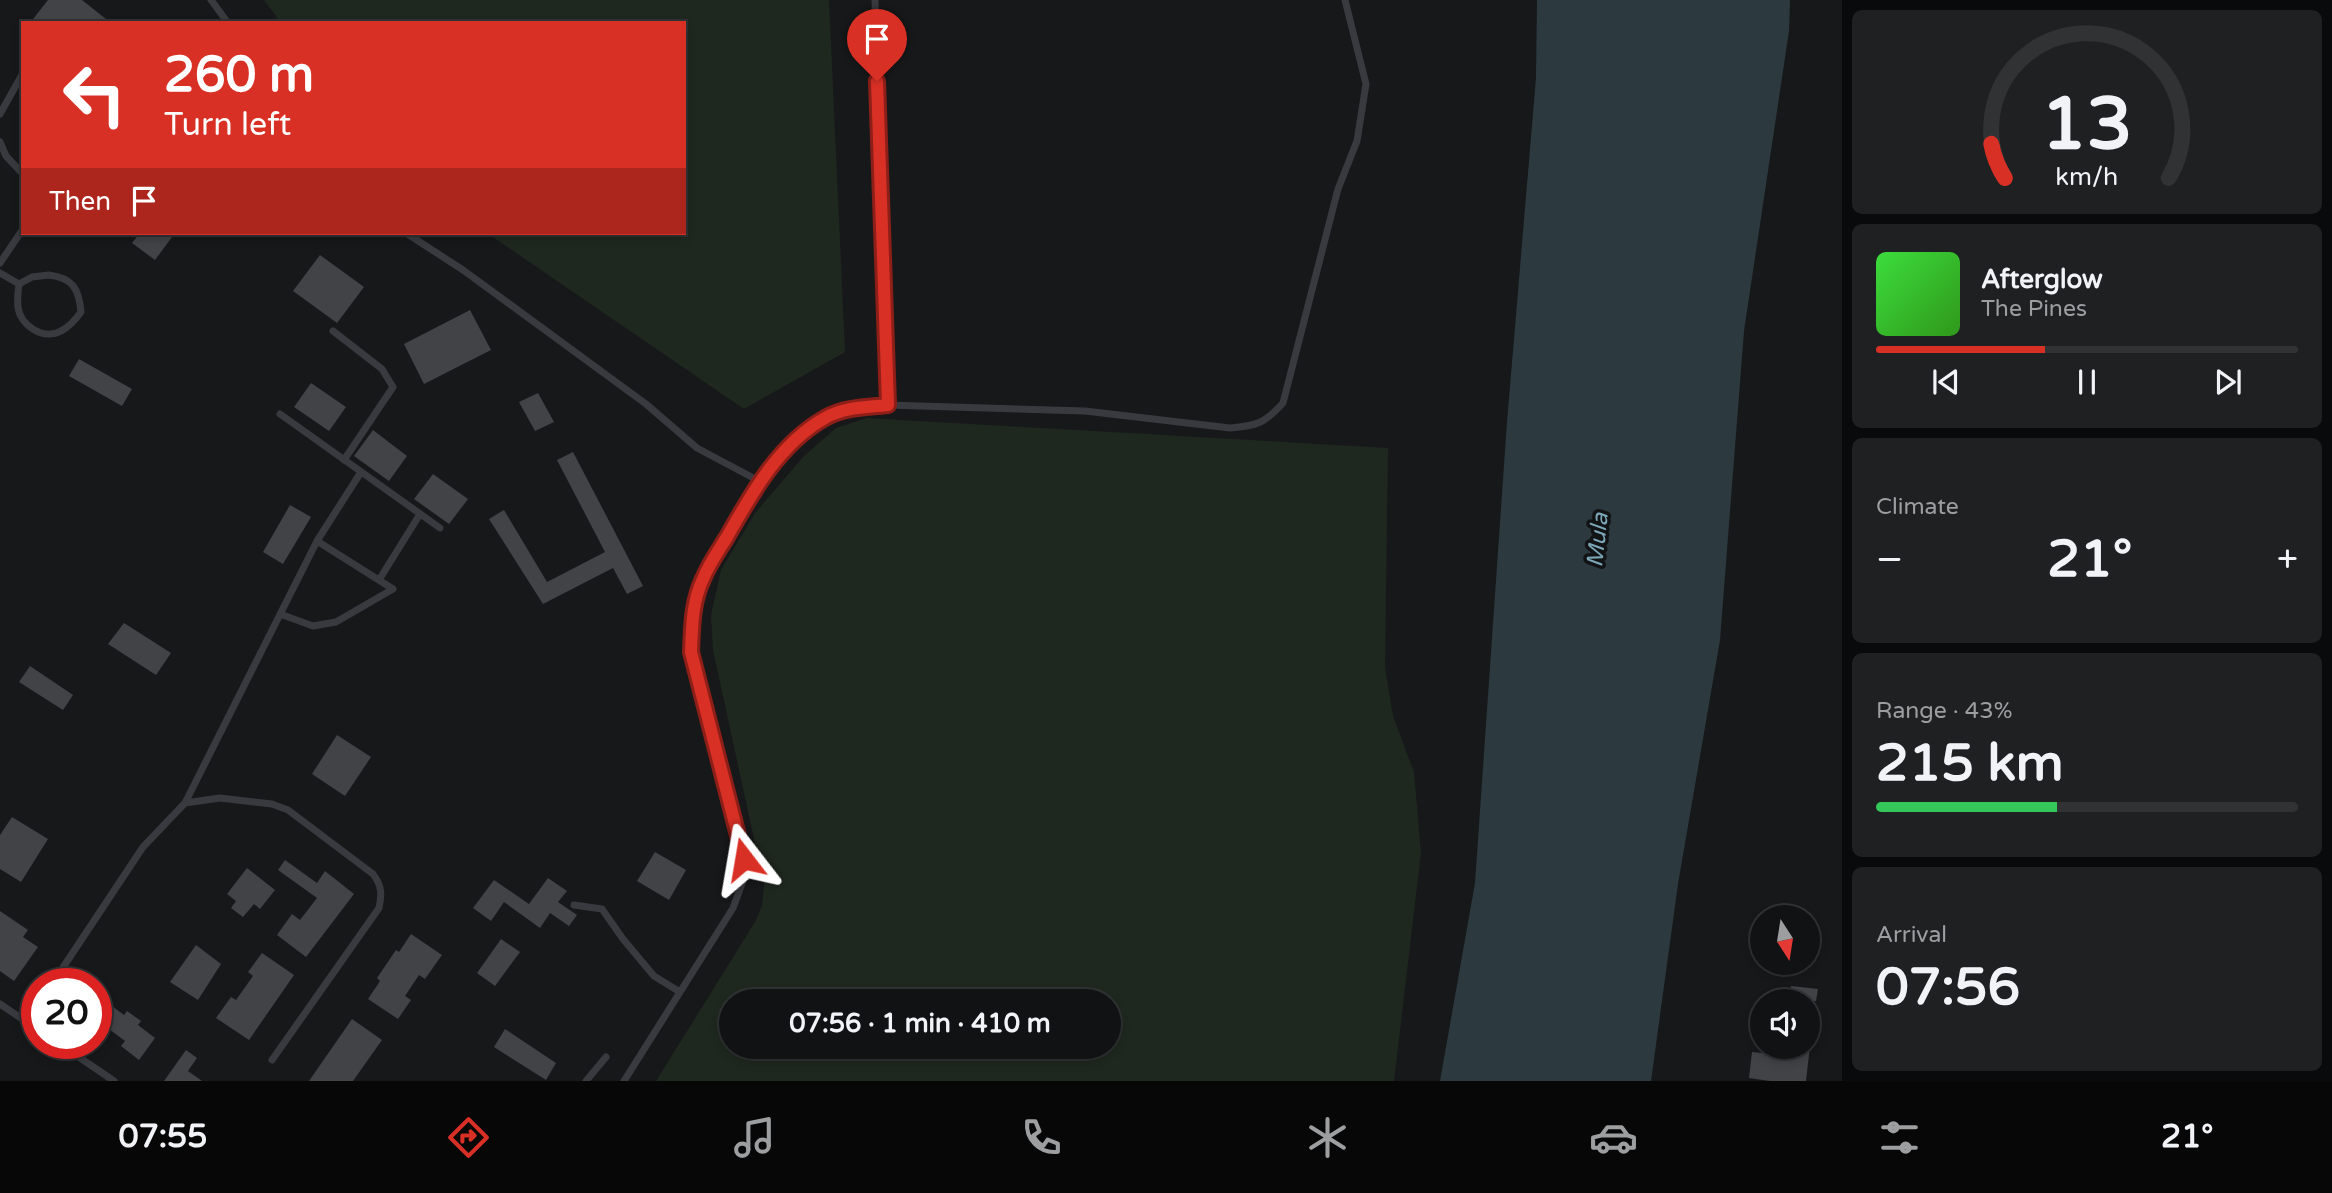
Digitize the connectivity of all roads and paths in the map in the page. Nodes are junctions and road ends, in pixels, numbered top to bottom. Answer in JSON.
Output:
{"nodes":[{"id":1,"x":211,"y":0,"type":"edge"},
{"id":2,"x":874,"y":0,"type":"edge"},
{"id":3,"x":1345,"y":0,"type":"edge"},
{"id":4,"x":227,"y":21,"type":"edge"},
{"id":5,"x":21,"y":77,"type":"edge"},
{"id":6,"x":0,"y":114,"type":"edge"},
{"id":7,"x":0,"y":142,"type":"edge"},
{"id":8,"x":21,"y":172,"type":"edge"},
{"id":9,"x":21,"y":232,"type":"edge"},
{"id":10,"x":409,"y":235,"type":"edge"},
{"id":11,"x":0,"y":263,"type":"edge"},
{"id":12,"x":0,"y":273,"type":"edge"},
{"id":13,"x":19,"y":284,"type":"junction"},
{"id":14,"x":332,"y":331,"type":"dead end"},
{"id":15,"x":888,"y":405,"type":"junction"},
{"id":16,"x":280,"y":414,"type":"dead end"},
{"id":17,"x":344,"y":460,"type":"junction"},
{"id":18,"x":361,"y":472,"type":"junction"},
{"id":19,"x":759,"y":481,"type":"junction"},
{"id":20,"x":420,"y":514,"type":"junction"},
{"id":21,"x":440,"y":528,"type":"dead end"},
{"id":22,"x":317,"y":541,"type":"junction"},
{"id":23,"x":379,"y":580,"type":"junction"},
{"id":24,"x":280,"y":614,"type":"junction"},
{"id":25,"x":185,"y":803,"type":"junction"},
{"id":26,"x":574,"y":905,"type":"dead end"},
{"id":27,"x":63,"y":968,"type":"edge"},
{"id":28,"x":680,"y":992,"type":"junction"},
{"id":29,"x":0,"y":1004,"type":"edge"},
{"id":30,"x":21,"y":1018,"type":"edge"},
{"id":31,"x":606,"y":1057,"type":"dead end"},
{"id":32,"x":82,"y":1059,"type":"edge"},
{"id":33,"x":272,"y":1060,"type":"dead end"},
{"id":34,"x":114,"y":1081,"type":"edge"},
{"id":35,"x":586,"y":1081,"type":"edge"},
{"id":36,"x":624,"y":1081,"type":"edge"}],
"edges":[{"from":1,"to":4,"type":"lane"},
{"from":2,"to":15,"type":"lane"},
{"from":3,"to":15,"type":"lane"},
{"from":5,"to":6,"type":"lane"},
{"from":7,"to":8,"type":"lane"},
{"from":9,"to":11,"type":"lane"},
{"from":10,"to":19,"type":"lane"},
{"from":12,"to":13,"type":"lane"},
{"from":13,"to":13,"type":"lane"},
{"from":14,"to":17,"type":"lane"},
{"from":15,"to":19,"type":"lane"},
{"from":16,"to":17,"type":"lane"},
{"from":17,"to":18,"type":"lane"},
{"from":18,"to":20,"type":"lane"},
{"from":18,"to":22,"type":"lane"},
{"from":19,"to":28,"type":"lane"},
{"from":20,"to":21,"type":"lane"},
{"from":20,"to":23,"type":"lane"},
{"from":22,"to":23,"type":"lane"},
{"from":22,"to":24,"type":"lane"},
{"from":23,"to":24,"type":"lane"},
{"from":24,"to":25,"type":"lane"},
{"from":25,"to":27,"type":"lane"},
{"from":25,"to":33,"type":"lane"},
{"from":26,"to":28,"type":"lane"},
{"from":28,"to":36,"type":"lane"},
{"from":29,"to":30,"type":"lane"},
{"from":31,"to":35,"type":"lane"},
{"from":32,"to":34,"type":"lane"}]}
